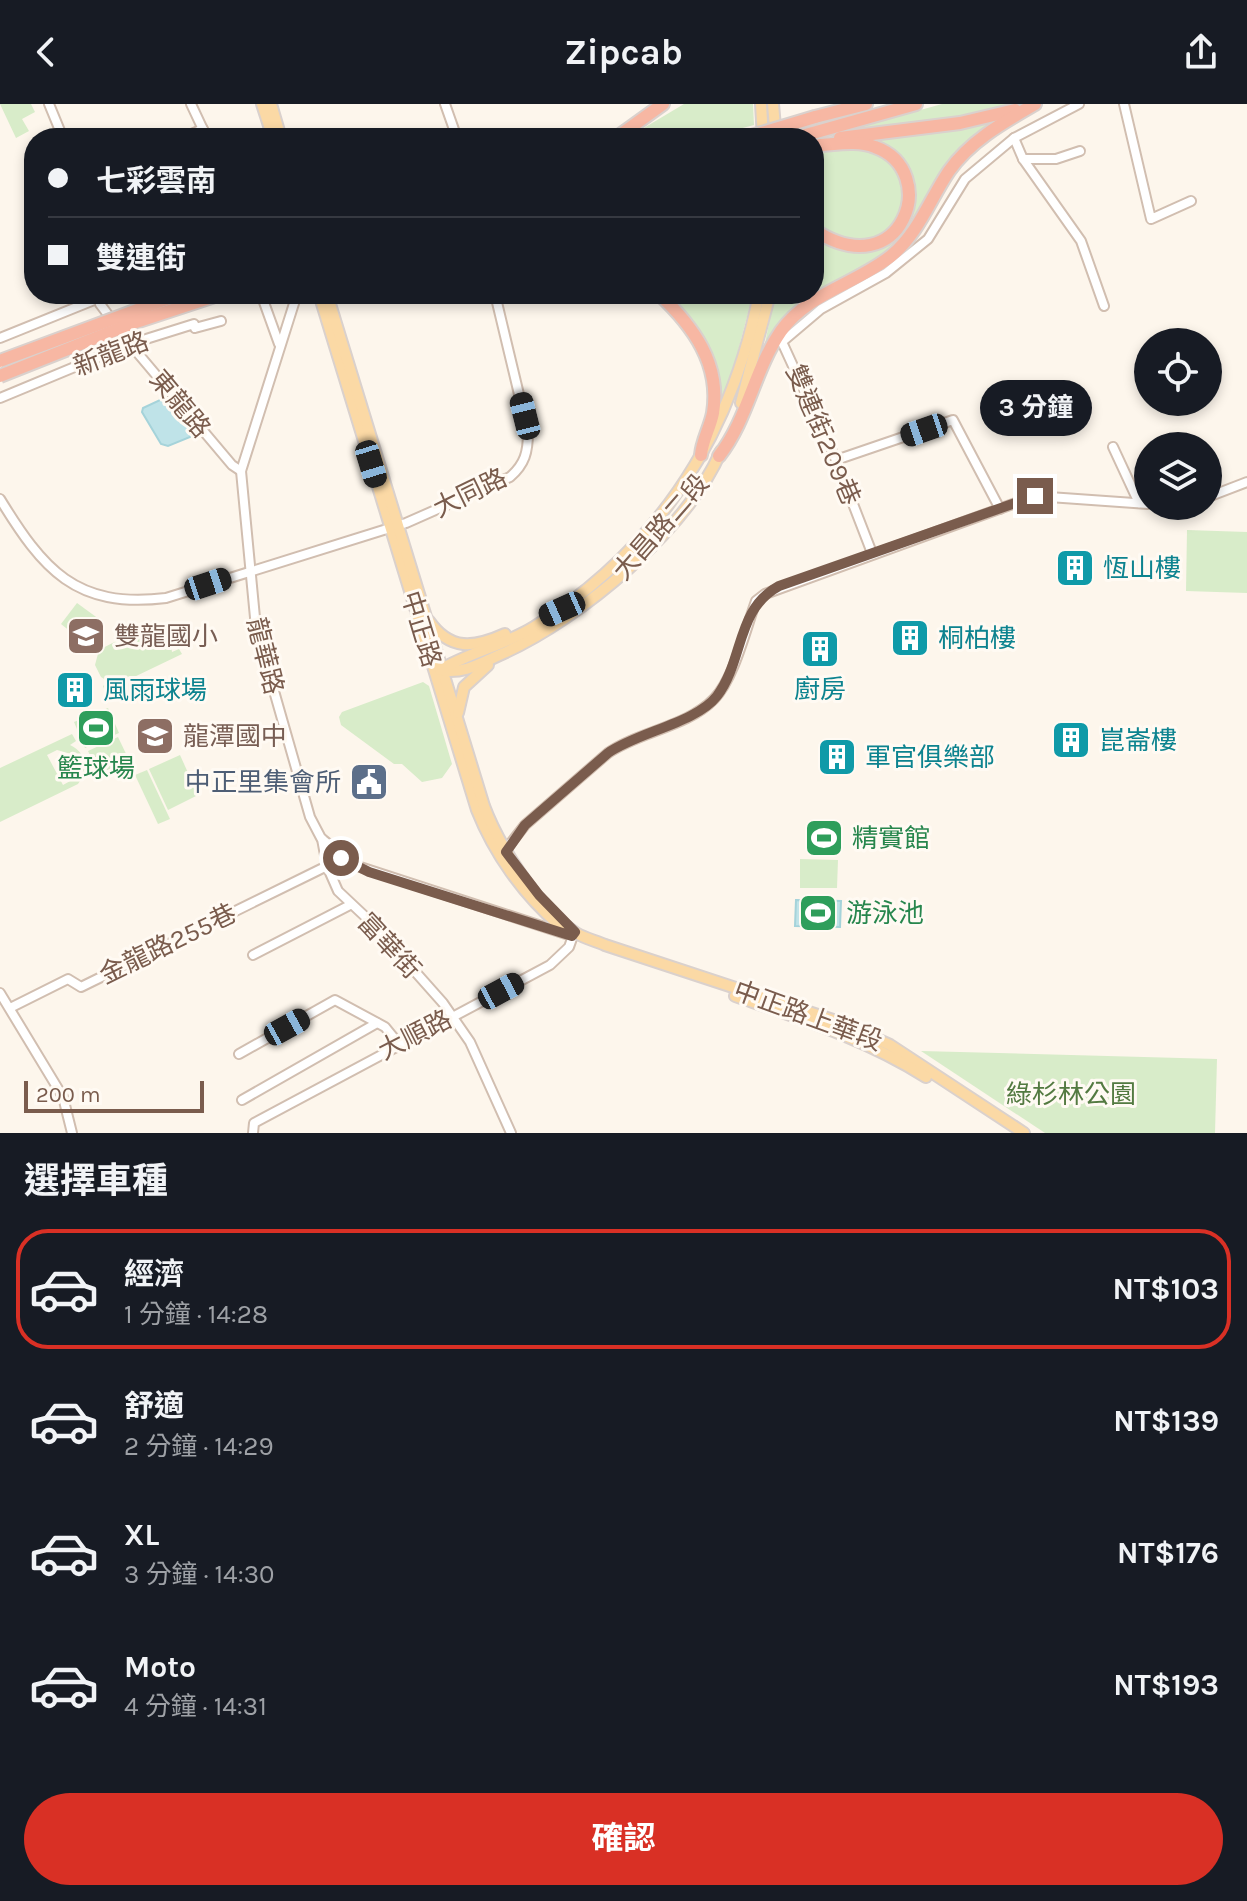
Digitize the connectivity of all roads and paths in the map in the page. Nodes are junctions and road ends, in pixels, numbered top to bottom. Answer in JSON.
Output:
{"nodes":[{"id":1,"x":49,"y":104,"type":"edge"},
{"id":2,"x":191,"y":104,"type":"edge"},
{"id":3,"x":262,"y":104,"type":"edge"},
{"id":4,"x":271,"y":104,"type":"edge"},
{"id":5,"x":445,"y":104,"type":"edge"},
{"id":6,"x":663,"y":104,"type":"edge"},
{"id":7,"x":672,"y":104,"type":"edge"},
{"id":8,"x":761,"y":104,"type":"edge"},
{"id":9,"x":773,"y":104,"type":"edge"},
{"id":10,"x":866,"y":104,"type":"edge"},
{"id":11,"x":916,"y":104,"type":"edge"},
{"id":12,"x":1033,"y":104,"type":"edge"},
{"id":13,"x":1079,"y":104,"type":"edge"},
{"id":14,"x":1124,"y":104,"type":"edge"},
{"id":15,"x":645,"y":119,"type":"junction"},
{"id":16,"x":816,"y":124,"type":"junction"},
{"id":17,"x":59,"y":128,"type":"edge"},
{"id":18,"x":202,"y":128,"type":"edge"},
{"id":19,"x":270,"y":128,"type":"edge"},
{"id":20,"x":278,"y":128,"type":"edge"},
{"id":21,"x":453,"y":128,"type":"edge"},
{"id":22,"x":631,"y":128,"type":"edge"},
{"id":23,"x":762,"y":128,"type":"edge"},
{"id":24,"x":775,"y":128,"type":"edge"},
{"id":25,"x":796,"y":128,"type":"edge"},
{"id":26,"x":810,"y":128,"type":"edge"},
{"id":27,"x":1014,"y":138,"type":"junction"},
{"id":28,"x":824,"y":143,"type":"edge"},
{"id":29,"x":824,"y":145,"type":"edge"},
{"id":30,"x":1080,"y":151,"type":"dead end"},
{"id":31,"x":1023,"y":159,"type":"junction"},
{"id":32,"x":1191,"y":201,"type":"dead end"},
{"id":33,"x":824,"y":235,"type":"edge"},
{"id":34,"x":824,"y":294,"type":"edge"},
{"id":35,"x":79,"y":304,"type":"edge"},
{"id":36,"x":103,"y":304,"type":"edge"},
{"id":37,"x":153,"y":304,"type":"edge"},
{"id":38,"x":191,"y":304,"type":"edge"},
{"id":39,"x":265,"y":304,"type":"edge"},
{"id":40,"x":295,"y":304,"type":"edge"},
{"id":41,"x":322,"y":304,"type":"edge"},
{"id":42,"x":330,"y":304,"type":"edge"},
{"id":43,"x":497,"y":304,"type":"edge"},
{"id":44,"x":668,"y":304,"type":"edge"},
{"id":45,"x":757,"y":304,"type":"edge"},
{"id":46,"x":768,"y":304,"type":"edge"},
{"id":47,"x":811,"y":304,"type":"edge"},
{"id":48,"x":1104,"y":306,"type":"dead end"},
{"id":49,"x":221,"y":321,"type":"dead end"},
{"id":50,"x":0,"y":338,"type":"edge"},
{"id":51,"x":130,"y":344,"type":"junction"},
{"id":52,"x":280,"y":345,"type":"junction"},
{"id":53,"x":0,"y":361,"type":"edge"},
{"id":54,"x":0,"y":376,"type":"edge"},
{"id":55,"x":0,"y":398,"type":"edge"},
{"id":56,"x":1113,"y":447,"type":"dead end"},
{"id":57,"x":701,"y":455,"type":"junction"},
{"id":58,"x":719,"y":456,"type":"junction"},
{"id":59,"x":836,"y":460,"type":"junction"},
{"id":60,"x":241,"y":471,"type":"junction"},
{"id":61,"x":1247,"y":482,"type":"edge"},
{"id":62,"x":1134,"y":486,"type":"edge"},
{"id":63,"x":1222,"y":492,"type":"edge"},
{"id":64,"x":0,"y":499,"type":"edge"},
{"id":65,"x":1134,"y":502,"type":"edge"},
{"id":66,"x":1000,"y":509,"type":"junction"},
{"id":67,"x":394,"y":526,"type":"junction"},
{"id":68,"x":872,"y":553,"type":"junction"},
{"id":69,"x":248,"y":571,"type":"junction"},
{"id":70,"x":422,"y":606,"type":"junction"},
{"id":71,"x":562,"y":609,"type":"junction"},
{"id":72,"x":526,"y":644,"type":"junction"},
{"id":73,"x":440,"y":670,"type":"junction"},
{"id":74,"x":459,"y":727,"type":"junction"},
{"id":75,"x":321,"y":838,"type":"junction"},
{"id":76,"x":502,"y":853,"type":"junction"},
{"id":77,"x":327,"y":866,"type":"junction"},
{"id":78,"x":350,"y":905,"type":"junction"},
{"id":79,"x":574,"y":934,"type":"junction"},
{"id":80,"x":253,"y":955,"type":"dead end"},
{"id":81,"x":1,"y":996,"type":"edge"},
{"id":82,"x":10,"y":1008,"type":"junction"},
{"id":83,"x":451,"y":1017,"type":"junction"},
{"id":84,"x":377,"y":1023,"type":"junction"},
{"id":85,"x":398,"y":1043,"type":"junction"},
{"id":86,"x":239,"y":1054,"type":"dead end"},
{"id":87,"x":242,"y":1100,"type":"dead end"},
{"id":88,"x":72,"y":1133,"type":"edge"},
{"id":89,"x":253,"y":1133,"type":"edge"},
{"id":90,"x":511,"y":1133,"type":"edge"},
{"id":91,"x":1012,"y":1133,"type":"edge"},
{"id":92,"x":1024,"y":1133,"type":"edge"}],
"edges":[{"from":1,"to":17,"type":"street"},
{"from":2,"to":18,"type":"street"},
{"from":3,"to":19,"type":"main road"},
{"from":4,"to":20,"type":"main road"},
{"from":5,"to":21,"type":"street"},
{"from":6,"to":15,"type":"highway"},
{"from":7,"to":15,"type":"highway"},
{"from":8,"to":23,"type":"main road"},
{"from":9,"to":24,"type":"main road"},
{"from":10,"to":16,"type":"highway"},
{"from":11,"to":16,"type":"highway"},
{"from":12,"to":28,"type":"highway"},
{"from":12,"to":34,"type":"highway"},
{"from":13,"to":27,"type":"street"},
{"from":14,"to":32,"type":"street"},
{"from":15,"to":22,"type":"highway"},
{"from":16,"to":25,"type":"highway","bridge":true},
{"from":16,"to":26,"type":"highway"},
{"from":27,"to":31,"type":"street"},
{"from":27,"to":59,"type":"street","name":"雙連街209巷"},
{"from":29,"to":33,"type":"highway"},
{"from":30,"to":31,"type":"street"},
{"from":31,"to":48,"type":"street"},
{"from":35,"to":50,"type":"street"},
{"from":36,"to":51,"type":"street","name":"東龍路"},
{"from":37,"to":53,"type":"highway","bridge":true},
{"from":38,"to":54,"type":"highway","bridge":true},
{"from":39,"to":52,"type":"street"},
{"from":40,"to":52,"type":"street","name":"龍華路"},
{"from":41,"to":67,"type":"main road","name":"中正路"},
{"from":42,"to":67,"type":"main road","name":"中正路"},
{"from":43,"to":67,"type":"street","name":"大同路"},
{"from":44,"to":57,"type":"highway"},
{"from":45,"to":57,"type":"main road","name":"大昌路二段"},
{"from":46,"to":58,"type":"main road","name":"大昌路二段"},
{"from":47,"to":58,"type":"highway"},
{"from":49,"to":51,"type":"street","name":"新龍路"},
{"from":51,"to":55,"type":"street","name":"新龍路"},
{"from":51,"to":60,"type":"street","name":"東龍路"},
{"from":52,"to":60,"type":"street","name":"龍華路"},
{"from":56,"to":62,"type":"street"},
{"from":57,"to":71,"type":"main road","name":"大昌路二段"},
{"from":58,"to":72,"type":"main road","name":"大昌路二段"},
{"from":59,"to":66,"type":"street"},
{"from":59,"to":68,"type":"street","name":"雙連街209巷"},
{"from":60,"to":69,"type":"street","name":"龍華路"},
{"from":61,"to":63,"type":"street"},
{"from":64,"to":69,"type":"street","name":"大同路"},
{"from":65,"to":66,"type":"street"},
{"from":66,"to":68,"type":"street"},
{"from":67,"to":69,"type":"street","name":"大同路"},
{"from":67,"to":70,"type":"main road","name":"中正路"},
{"from":67,"to":76,"type":"main road","name":"中正路"},
{"from":68,"to":76,"type":"street"},
{"from":69,"to":75,"type":"street","name":"龍華路"},
{"from":70,"to":71,"type":"main road"},
{"from":70,"to":73,"type":"main road","name":"中正路"},
{"from":71,"to":73,"type":"main road","name":"大昌路二段"},
{"from":72,"to":73,"type":"main road","name":"大昌路二段"},
{"from":72,"to":74,"type":"main road"},
{"from":73,"to":74,"type":"main road","name":"中正路"},
{"from":74,"to":76,"type":"main road","name":"中正路"},
{"from":75,"to":77,"type":"street","name":"富華街"},
{"from":75,"to":79,"type":"street","name":"龍華路"},
{"from":76,"to":79,"type":"main road","name":"中正路"},
{"from":77,"to":78,"type":"street","name":"富華街"},
{"from":77,"to":82,"type":"street","name":"金龍路255巷"},
{"from":78,"to":80,"type":"street"},
{"from":78,"to":83,"type":"street","name":"富華街"},
{"from":79,"to":83,"type":"street","name":"大順路"},
{"from":79,"to":91,"type":"main road","name":"中正路上華段"},
{"from":79,"to":92,"type":"main road","name":"中正路上華段"},
{"from":81,"to":82,"type":"street"},
{"from":82,"to":88,"type":"street"},
{"from":83,"to":85,"type":"street","name":"大順路"},
{"from":83,"to":90,"type":"street","name":"富華街"},
{"from":84,"to":85,"type":"street"},
{"from":84,"to":86,"type":"street"},
{"from":84,"to":87,"type":"street"},
{"from":85,"to":89,"type":"street","name":"大順路"}]}
